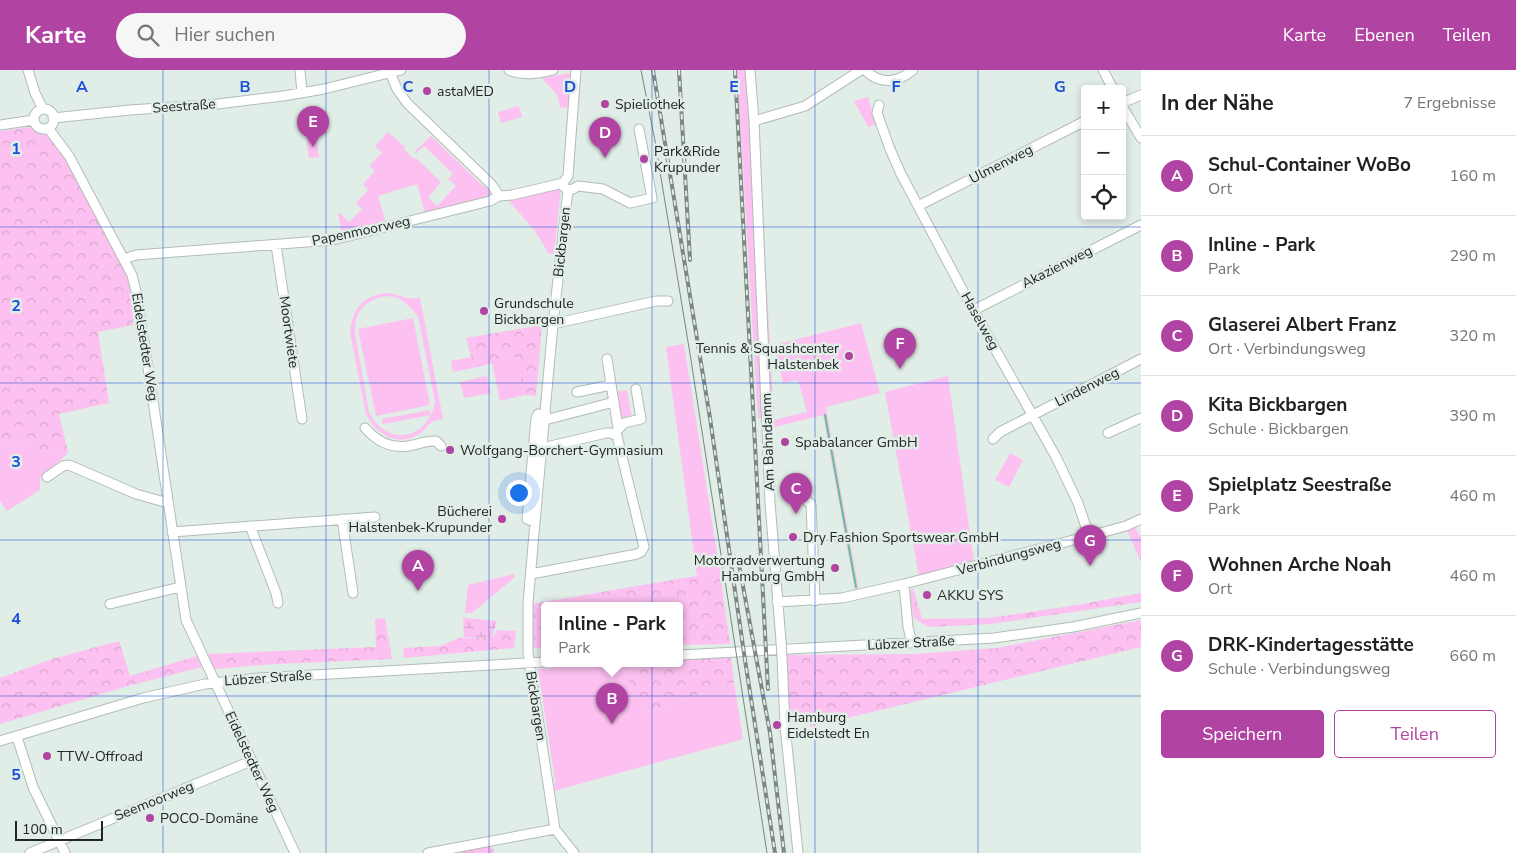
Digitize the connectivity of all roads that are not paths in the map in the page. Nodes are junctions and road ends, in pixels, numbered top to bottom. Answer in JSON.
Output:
{"nodes":[{"id":1,"x":28,"y":70,"type":"edge"},
{"id":2,"x":300,"y":70,"type":"edge"},
{"id":3,"x":401,"y":70,"type":"edge"},
{"id":4,"x":509,"y":70,"type":"edge"},
{"id":5,"x":553,"y":70,"type":"edge"},
{"id":6,"x":576,"y":70,"type":"edge"},
{"id":7,"x":750,"y":70,"type":"edge"},
{"id":8,"x":863,"y":70,"type":"edge"},
{"id":9,"x":913,"y":70,"type":"edge"},
{"id":10,"x":1103,"y":70,"type":"edge"},
{"id":11,"x":389,"y":71,"type":"edge"},
{"id":12,"x":1111,"y":85,"type":"edge"},
{"id":13,"x":302,"y":93,"type":"junction"},
{"id":14,"x":1141,"y":95,"type":"edge"},
{"id":15,"x":1126,"y":102,"type":"edge"},
{"id":16,"x":879,"y":105,"type":"dead end"},
{"id":17,"x":43,"y":110,"type":"junction"},
{"id":18,"x":1126,"y":111,"type":"edge"},
{"id":19,"x":53,"y":118,"type":"junction"},
{"id":20,"x":34,"y":120,"type":"junction"},
{"id":21,"x":754,"y":121,"type":"junction"},
{"id":22,"x":0,"y":124,"type":"edge"},
{"id":23,"x":1081,"y":124,"type":"edge"},
{"id":24,"x":48,"y":128,"type":"junction"},
{"id":25,"x":639,"y":129,"type":"dead end"},
{"id":26,"x":1141,"y":138,"type":"edge"},
{"id":27,"x":566,"y":186,"type":"junction"},
{"id":28,"x":498,"y":196,"type":"junction"},
{"id":29,"x":918,"y":206,"type":"junction"},
{"id":30,"x":1141,"y":225,"type":"edge"},
{"id":31,"x":276,"y":246,"type":"junction"},
{"id":32,"x":124,"y":259,"type":"junction"},
{"id":33,"x":668,"y":302,"type":"dead end"},
{"id":34,"x":974,"y":310,"type":"junction"},
{"id":35,"x":553,"y":324,"type":"junction"},
{"id":36,"x":607,"y":359,"type":"dead end"},
{"id":37,"x":1141,"y":359,"type":"edge"},
{"id":38,"x":611,"y":385,"type":"junction"},
{"id":39,"x":636,"y":389,"type":"dead end"},
{"id":40,"x":578,"y":392,"type":"dead end"},
{"id":41,"x":614,"y":402,"type":"junction"},
{"id":42,"x":1032,"y":415,"type":"junction"},
{"id":43,"x":546,"y":417,"type":"junction"},
{"id":44,"x":1141,"y":418,"type":"edge"},
{"id":45,"x":302,"y":419,"type":"dead end"},
{"id":46,"x":365,"y":428,"type":"dead end"},
{"id":47,"x":616,"y":431,"type":"junction"},
{"id":48,"x":1108,"y":433,"type":"dead end"},
{"id":49,"x":993,"y":439,"type":"dead end"},
{"id":50,"x":440,"y":446,"type":"dead end"},
{"id":51,"x":542,"y":448,"type":"junction"},
{"id":52,"x":48,"y":477,"type":"dead end"},
{"id":53,"x":806,"y":500,"type":"dead end"},
{"id":54,"x":168,"y":504,"type":"junction"},
{"id":55,"x":375,"y":517,"type":"dead end"},
{"id":56,"x":1141,"y":519,"type":"edge"},
{"id":57,"x":342,"y":520,"type":"junction"},
{"id":58,"x":535,"y":522,"type":"junction"},
{"id":59,"x":250,"y":526,"type":"junction"},
{"id":60,"x":172,"y":532,"type":"junction"},
{"id":61,"x":1089,"y":536,"type":"junction"},
{"id":62,"x":530,"y":574,"type":"junction"},
{"id":63,"x":904,"y":584,"type":"junction"},
{"id":64,"x":180,"y":587,"type":"junction"},
{"id":65,"x":353,"y":593,"type":"dead end"},
{"id":66,"x":815,"y":601,"type":"junction"},
{"id":67,"x":777,"y":602,"type":"junction"},
{"id":68,"x":110,"y":604,"type":"dead end"},
{"id":69,"x":278,"y":604,"type":"dead end"},
{"id":70,"x":1141,"y":613,"type":"edge"},
{"id":71,"x":912,"y":643,"type":"junction"},
{"id":72,"x":683,"y":655,"type":"edge"},
{"id":73,"x":541,"y":662,"type":"edge"},
{"id":74,"x":529,"y":663,"type":"junction"},
{"id":75,"x":216,"y":682,"type":"junction"},
{"id":76,"x":17,"y":737,"type":"junction"},
{"id":77,"x":0,"y":741,"type":"edge"},
{"id":78,"x":251,"y":761,"type":"junction"},
{"id":79,"x":555,"y":829,"type":"junction"},
{"id":80,"x":58,"y":840,"type":"junction"},
{"id":81,"x":30,"y":853,"type":"edge"},
{"id":82,"x":65,"y":853,"type":"edge"},
{"id":83,"x":295,"y":853,"type":"edge"},
{"id":84,"x":428,"y":853,"type":"edge"},
{"id":85,"x":574,"y":853,"type":"edge"},
{"id":86,"x":798,"y":853,"type":"edge"}],
"edges":[{"from":1,"to":17,"type":"street"},
{"from":2,"to":13,"type":"street"},
{"from":3,"to":11,"type":"street","name":"Seestraße"},
{"from":4,"to":5,"type":"street"},
{"from":6,"to":27,"type":"street","name":"Bickbargen"},
{"from":7,"to":21,"type":"street","name":"Am Bahndamm"},
{"from":8,"to":9,"type":"street"},
{"from":8,"to":21,"type":"street"},
{"from":10,"to":12,"type":"street"},
{"from":11,"to":13,"type":"street","name":"Seestraße"},
{"from":11,"to":28,"type":"street"},
{"from":13,"to":19,"type":"street","name":"Seestraße"},
{"from":14,"to":15,"type":"street"},
{"from":16,"to":29,"type":"street","name":"Haselweg"},
{"from":17,"to":19,"type":"street"},
{"from":17,"to":20,"type":"street"},
{"from":18,"to":26,"type":"street"},
{"from":19,"to":24,"type":"street"},
{"from":20,"to":22,"type":"street"},
{"from":20,"to":24,"type":"street"},
{"from":21,"to":67,"type":"street","name":"Am Bahndamm"},
{"from":23,"to":29,"type":"street","name":"Ulmenweg"},
{"from":24,"to":32,"type":"street","name":"Eidelstedter Weg"},
{"from":25,"to":27,"type":"street","name":"Bickbargen"},
{"from":27,"to":28,"type":"street","name":"Papenmoorweg"},
{"from":27,"to":35,"type":"street","name":"Bickbargen"},
{"from":28,"to":31,"type":"street","name":"Papenmoorweg"},
{"from":29,"to":34,"type":"street","name":"Haselweg"},
{"from":30,"to":34,"type":"street","name":"Akazienweg"},
{"from":31,"to":32,"type":"street","name":"Papenmoorweg"},
{"from":31,"to":45,"type":"street","name":"Moortwiete"},
{"from":32,"to":54,"type":"street","name":"Eidelstedter Weg"},
{"from":33,"to":35,"type":"street"},
{"from":34,"to":42,"type":"street","name":"Haselweg"},
{"from":35,"to":43,"type":"street","name":"Bickbargen"},
{"from":36,"to":38,"type":"street"},
{"from":37,"to":42,"type":"street","name":"Lindenweg"},
{"from":38,"to":40,"type":"street"},
{"from":38,"to":41,"type":"street"},
{"from":39,"to":47,"type":"street"},
{"from":41,"to":43,"type":"street"},
{"from":41,"to":47,"type":"street"},
{"from":42,"to":49,"type":"street","name":"Lindenweg"},
{"from":42,"to":61,"type":"street","name":"Haselweg"},
{"from":43,"to":51,"type":"street","name":"Bickbargen"},
{"from":43,"to":58,"type":"street","name":"Bickbargen"},
{"from":44,"to":48,"type":"street"},
{"from":46,"to":50,"type":"street"},
{"from":47,"to":51,"type":"street"},
{"from":47,"to":62,"type":"street"},
{"from":51,"to":58,"type":"street","name":"Bickbargen"},
{"from":52,"to":54,"type":"street"},
{"from":53,"to":66,"type":"street"},
{"from":54,"to":60,"type":"street","name":"Eidelstedter Weg"},
{"from":55,"to":57,"type":"street"},
{"from":56,"to":61,"type":"street","name":"Verbindungsweg"},
{"from":57,"to":59,"type":"street"},
{"from":57,"to":65,"type":"street"},
{"from":58,"to":62,"type":"street","name":"Bickbargen"},
{"from":59,"to":60,"type":"street"},
{"from":59,"to":69,"type":"street"},
{"from":60,"to":64,"type":"street","name":"Eidelstedter Weg"},
{"from":61,"to":63,"type":"street","name":"Verbindungsweg"},
{"from":62,"to":74,"type":"street","name":"Bickbargen"},
{"from":63,"to":66,"type":"street","name":"Verbindungsweg"},
{"from":63,"to":71,"type":"street"},
{"from":64,"to":68,"type":"street"},
{"from":64,"to":75,"type":"street","name":"Eidelstedter Weg"},
{"from":66,"to":67,"type":"street","name":"Verbindungsweg"},
{"from":67,"to":86,"type":"street","name":"Am Bahndamm","bridge":true},
{"from":70,"to":71,"type":"street","name":"Lübzer Straße"},
{"from":71,"to":72,"type":"street","name":"Lübzer Straße"},
{"from":73,"to":74,"type":"street","name":"Lübzer Straße"},
{"from":74,"to":75,"type":"street","name":"Lübzer Straße"},
{"from":74,"to":79,"type":"street","name":"Bickbargen"},
{"from":75,"to":76,"type":"street","name":"Lübzer Straße"},
{"from":75,"to":78,"type":"street","name":"Eidelstedter Weg"},
{"from":76,"to":77,"type":"street","name":"Lübzer Straße"},
{"from":76,"to":80,"type":"street"},
{"from":78,"to":80,"type":"street","name":"Seemoorweg"},
{"from":78,"to":83,"type":"street","name":"Eidelstedter Weg"},
{"from":79,"to":84,"type":"street"},
{"from":79,"to":85,"type":"street","name":"Bickbargen"},
{"from":80,"to":81,"type":"street","name":"Seemoorweg"},
{"from":80,"to":82,"type":"street"}]}
